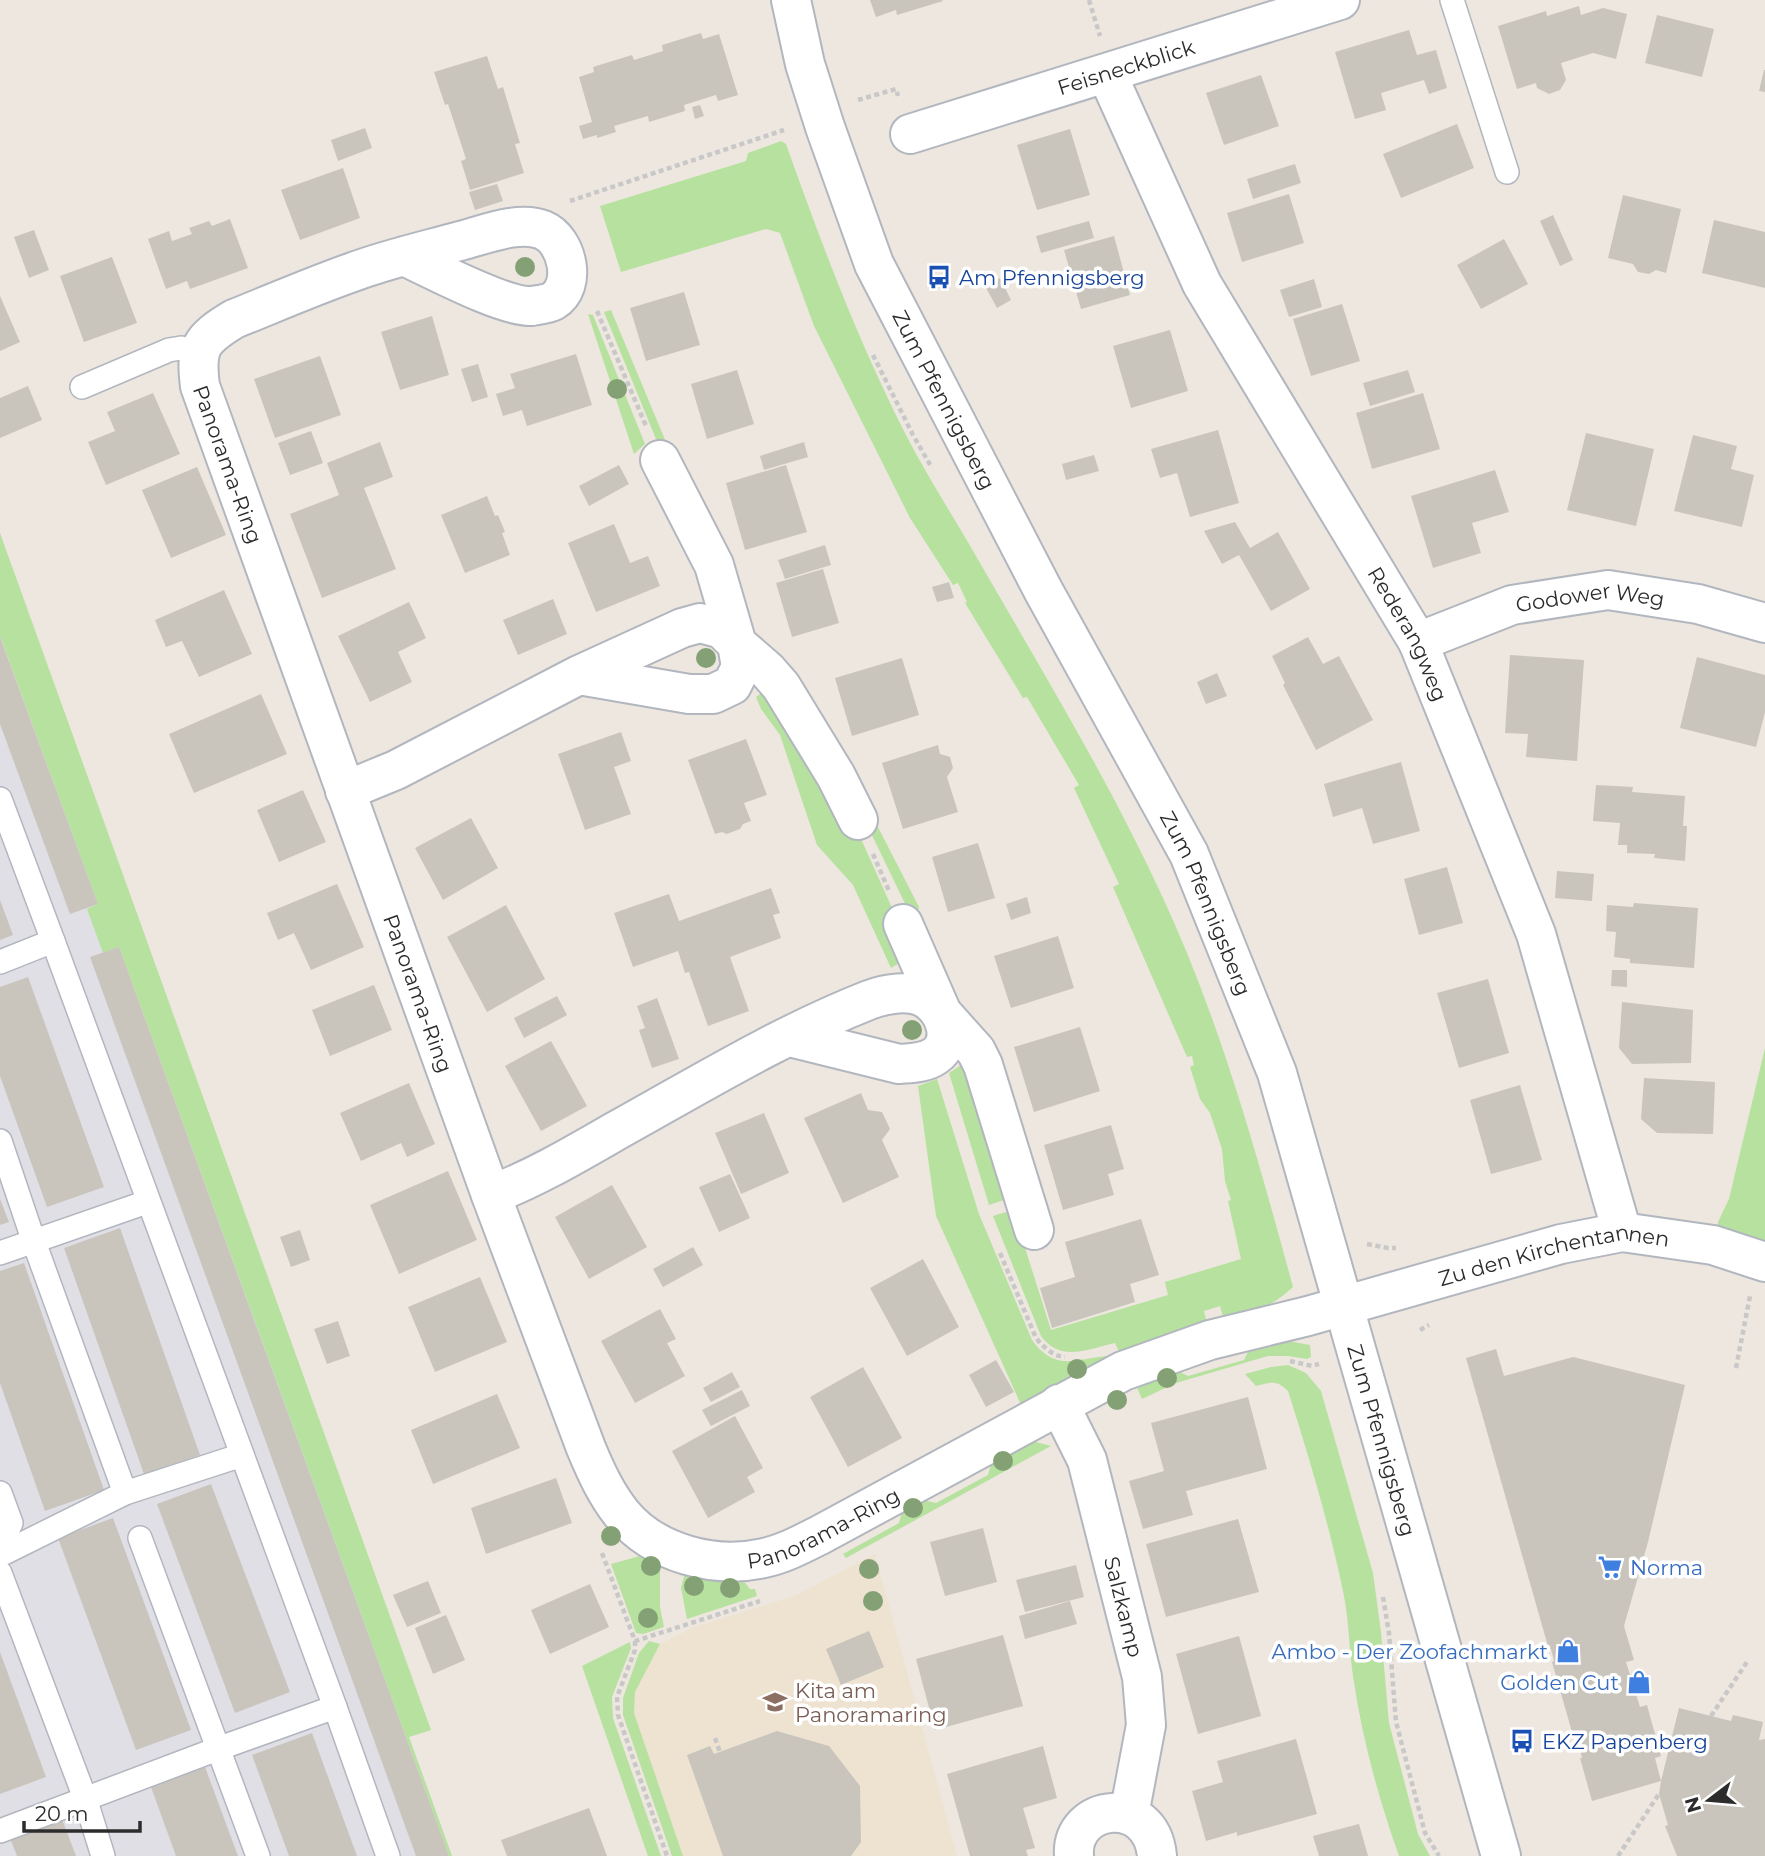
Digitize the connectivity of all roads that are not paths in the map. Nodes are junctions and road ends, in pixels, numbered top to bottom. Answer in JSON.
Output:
{"nodes":[{"id":1,"x":791,"y":0,"type":"edge"},
{"id":2,"x":1340,"y":0,"type":"edge"},
{"id":3,"x":1452,"y":0,"type":"edge"},
{"id":4,"x":1107,"y":74,"type":"junction"},
{"id":5,"x":910,"y":134,"type":"dead end"},
{"id":6,"x":1507,"y":172,"type":"dead end"},
{"id":7,"x":404,"y":256,"type":"junction"},
{"id":8,"x":199,"y":352,"type":"junction"},
{"id":9,"x":82,"y":387,"type":"dead end"},
{"id":10,"x":656,"y":449,"type":"road end"},
{"id":11,"x":1765,"y":624,"type":"edge"},
{"id":12,"x":1418,"y":642,"type":"junction"},
{"id":13,"x":737,"y":645,"type":"junction"},
{"id":14,"x":579,"y":675,"type":"junction"},
{"id":15,"x":345,"y":791,"type":"junction"},
{"id":16,"x":0,"y":799,"type":"edge"},
{"id":17,"x":858,"y":820,"type":"road end"},
{"id":18,"x":903,"y":923,"type":"road end"},
{"id":19,"x":53,"y":941,"type":"junction"},
{"id":20,"x":0,"y":962,"type":"edge"},
{"id":21,"x":942,"y":1013,"type":"junction"},
{"id":22,"x":790,"y":1037,"type":"junction"},
{"id":23,"x":0,"y":1140,"type":"edge"},
{"id":24,"x":491,"y":1195,"type":"junction"},
{"id":25,"x":147,"y":1202,"type":"junction"},
{"id":26,"x":1034,"y":1230,"type":"dead end"},
{"id":27,"x":1622,"y":1232,"type":"junction"},
{"id":28,"x":34,"y":1242,"type":"junction"},
{"id":29,"x":0,"y":1253,"type":"edge"},
{"id":30,"x":1754,"y":1285,"type":"edge"},
{"id":31,"x":1325,"y":1311,"type":"junction"},
{"id":32,"x":1059,"y":1404,"type":"junction"},
{"id":33,"x":242,"y":1455,"type":"junction"},
{"id":34,"x":0,"y":1493,"type":"edge"},
{"id":35,"x":125,"y":1493,"type":"junction"},
{"id":36,"x":140,"y":1538,"type":"dead end"},
{"id":37,"x":0,"y":1546,"type":"edge"},
{"id":38,"x":0,"y":1555,"type":"edge"},
{"id":39,"x":0,"y":1573,"type":"edge"},
{"id":40,"x":335,"y":1707,"type":"junction"},
{"id":41,"x":220,"y":1748,"type":"junction"},
{"id":42,"x":85,"y":1798,"type":"junction"},
{"id":43,"x":1129,"y":1815,"type":"junction"},
{"id":44,"x":0,"y":1831,"type":"edge"},
{"id":45,"x":103,"y":1856,"type":"edge"},
{"id":46,"x":258,"y":1856,"type":"edge"},
{"id":47,"x":388,"y":1856,"type":"edge"},
{"id":48,"x":1074,"y":1856,"type":"edge"},
{"id":49,"x":1157,"y":1856,"type":"edge"},
{"id":50,"x":1501,"y":1856,"type":"edge"}],
"edges":[{"from":1,"to":31,"type":"street","name":"Zum Pfennigsberg"},
{"from":2,"to":4,"type":"street","name":"Feisneckblick"},
{"from":3,"to":6,"type":"lane"},
{"from":4,"to":5,"type":"street","name":"Feisneckblick"},
{"from":4,"to":12,"type":"street","name":"Rederangweg"},
{"from":7,"to":7,"type":"street"},
{"from":7,"to":8,"type":"street"},
{"from":8,"to":9,"type":"lane"},
{"from":8,"to":15,"type":"street","name":"Panorama-Ring"},
{"from":10,"to":13,"type":"street"},
{"from":11,"to":12,"type":"street","name":"Godower Weg"},
{"from":12,"to":27,"type":"street","name":"Rederangweg"},
{"from":13,"to":14,"type":"street"},
{"from":13,"to":14,"type":"street"},
{"from":13,"to":17,"type":"street"},
{"from":14,"to":15,"type":"street"},
{"from":15,"to":24,"type":"street","name":"Panorama-Ring"},
{"from":16,"to":19,"type":"lane"},
{"from":18,"to":21,"type":"street"},
{"from":19,"to":20,"type":"lane"},
{"from":19,"to":25,"type":"lane"},
{"from":21,"to":22,"type":"street"},
{"from":21,"to":22,"type":"street"},
{"from":21,"to":26,"type":"street"},
{"from":22,"to":24,"type":"street"},
{"from":23,"to":28,"type":"lane"},
{"from":24,"to":32,"type":"street","name":"Panorama-Ring"},
{"from":25,"to":28,"type":"lane"},
{"from":25,"to":33,"type":"lane"},
{"from":27,"to":30,"type":"street","name":"Zu den Kirchentannen"},
{"from":27,"to":31,"type":"street","name":"Zu den Kirchentannen"},
{"from":28,"to":29,"type":"lane"},
{"from":28,"to":35,"type":"lane"},
{"from":31,"to":32,"type":"street","name":"Panorama-Ring"},
{"from":31,"to":50,"type":"street","name":"Zum Pfennigsberg"},
{"from":32,"to":43,"type":"street","name":"Salzkamp"},
{"from":33,"to":35,"type":"lane"},
{"from":33,"to":40,"type":"lane"},
{"from":34,"to":37,"type":"lane"},
{"from":35,"to":38,"type":"lane"},
{"from":36,"to":41,"type":"lane"},
{"from":39,"to":42,"type":"lane"},
{"from":40,"to":41,"type":"lane"},
{"from":40,"to":47,"type":"lane"},
{"from":41,"to":42,"type":"lane"},
{"from":41,"to":46,"type":"lane"},
{"from":42,"to":44,"type":"lane"},
{"from":42,"to":45,"type":"lane"},
{"from":43,"to":48,"type":"street"},
{"from":43,"to":49,"type":"street"}]}
